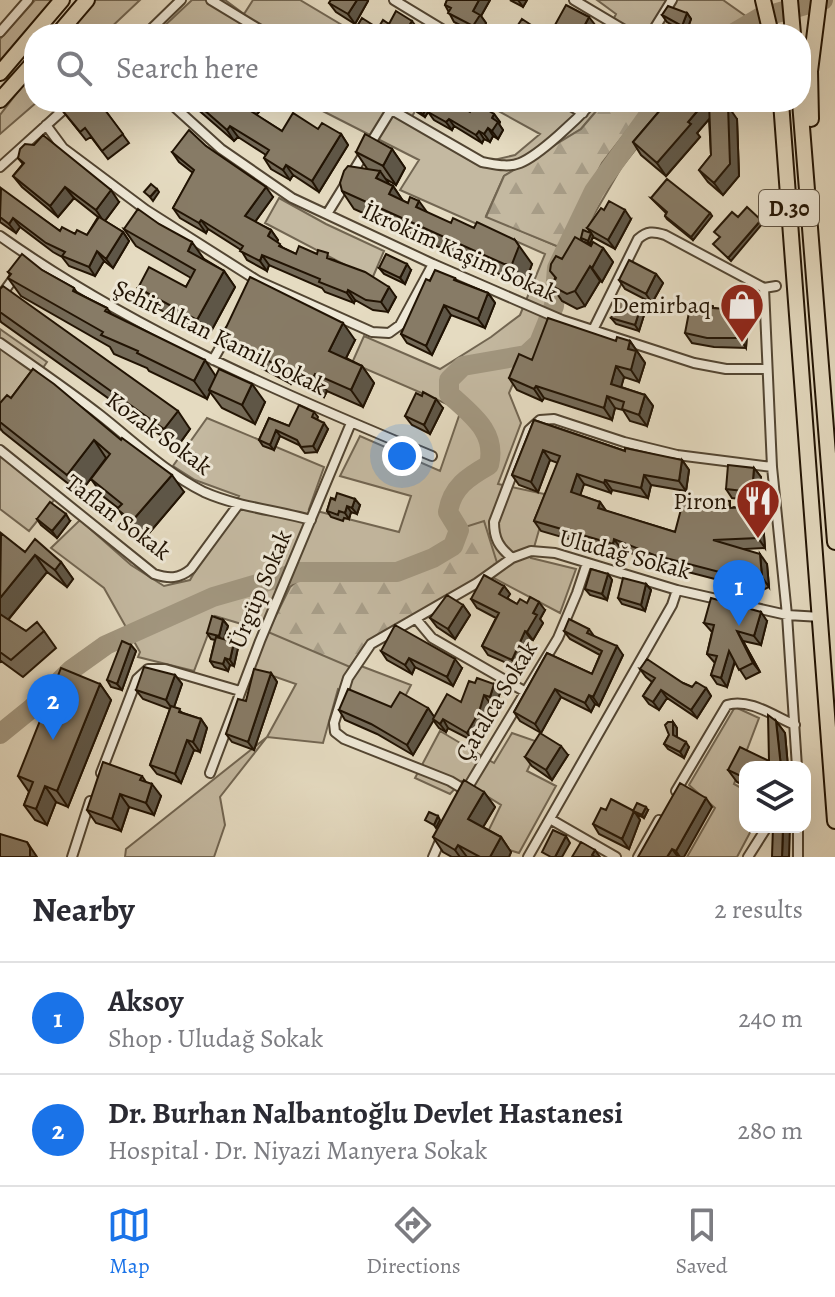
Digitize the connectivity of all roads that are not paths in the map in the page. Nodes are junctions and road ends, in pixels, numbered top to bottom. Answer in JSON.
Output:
{"nodes":[{"id":1,"x":28,"y":0,"type":"edge"},
{"id":2,"x":62,"y":0,"type":"edge"},
{"id":3,"x":87,"y":0,"type":"edge"},
{"id":4,"x":181,"y":0,"type":"edge"},
{"id":5,"x":211,"y":0,"type":"edge"},
{"id":6,"x":394,"y":0,"type":"edge"},
{"id":7,"x":574,"y":0,"type":"edge"},
{"id":8,"x":672,"y":0,"type":"edge"},
{"id":9,"x":790,"y":0,"type":"edge"},
{"id":10,"x":766,"y":1,"type":"edge"},
{"id":11,"x":818,"y":7,"type":"edge"},
{"id":12,"x":42,"y":24,"type":"edge"},
{"id":13,"x":67,"y":24,"type":"edge"},
{"id":14,"x":156,"y":24,"type":"edge"},
{"id":15,"x":251,"y":24,"type":"edge"},
{"id":16,"x":434,"y":24,"type":"edge"},
{"id":17,"x":614,"y":24,"type":"edge"},
{"id":18,"x":657,"y":24,"type":"edge"},
{"id":19,"x":771,"y":24,"type":"edge"},
{"id":20,"x":792,"y":24,"type":"edge"},
{"id":21,"x":0,"y":32,"type":"edge"},
{"id":22,"x":24,"y":45,"type":"edge"},
{"id":23,"x":811,"y":63,"type":"edge"},
{"id":24,"x":0,"y":73,"type":"edge"},
{"id":25,"x":24,"y":73,"type":"edge"},
{"id":26,"x":0,"y":100,"type":"edge"},
{"id":27,"x":61,"y":112,"type":"edge"},
{"id":28,"x":180,"y":112,"type":"edge"},
{"id":29,"x":390,"y":112,"type":"edge"},
{"id":30,"x":394,"y":112,"type":"edge"},
{"id":31,"x":782,"y":112,"type":"edge"},
{"id":32,"x":801,"y":112,"type":"edge"},
{"id":33,"x":811,"y":112,"type":"edge"},
{"id":34,"x":583,"y":113,"type":"edge"},
{"id":35,"x":46,"y":125,"type":"junction"},
{"id":36,"x":0,"y":167,"type":"edge"},
{"id":37,"x":808,"y":196,"type":"junction"},
{"id":38,"x":327,"y":214,"type":"junction"},
{"id":39,"x":0,"y":236,"type":"edge"},
{"id":40,"x":30,"y":257,"type":"junction"},
{"id":41,"x":433,"y":264,"type":"junction"},
{"id":42,"x":258,"y":281,"type":"junction"},
{"id":43,"x":776,"y":286,"type":"dead end"},
{"id":44,"x":764,"y":288,"type":"junction"},
{"id":45,"x":250,"y":294,"type":"edge"},
{"id":46,"x":0,"y":297,"type":"edge"},
{"id":47,"x":235,"y":321,"type":"edge"},
{"id":48,"x":593,"y":330,"type":"junction"},
{"id":49,"x":0,"y":343,"type":"edge"},
{"id":50,"x":213,"y":360,"type":"junction"},
{"id":51,"x":767,"y":369,"type":"junction"},
{"id":52,"x":351,"y":423,"type":"junction"},
{"id":53,"x":0,"y":450,"type":"edge"},
{"id":54,"x":432,"y":456,"type":"dead end"},
{"id":55,"x":772,"y":467,"type":"junction"},
{"id":56,"x":238,"y":505,"type":"junction"},
{"id":57,"x":311,"y":520,"type":"junction"},
{"id":58,"x":835,"y":542,"type":"edge"},
{"id":59,"x":512,"y":558,"type":"junction"},
{"id":60,"x":587,"y":563,"type":"junction"},
{"id":61,"x":677,"y":590,"type":"junction"},
{"id":62,"x":787,"y":615,"type":"junction"},
{"id":63,"x":821,"y":617,"type":"junction"},
{"id":64,"x":417,"y":620,"type":"junction"},
{"id":65,"x":240,"y":691,"type":"junction"},
{"id":66,"x":524,"y":691,"type":"junction"},
{"id":67,"x":795,"y":725,"type":"junction"},
{"id":68,"x":797,"y":761,"type":"edge"},
{"id":69,"x":210,"y":773,"type":"dead end"},
{"id":70,"x":100,"y":776,"type":"edge"},
{"id":71,"x":94,"y":790,"type":"edge"},
{"id":72,"x":465,"y":790,"type":"junction"},
{"id":73,"x":459,"y":802,"type":"edge"},
{"id":74,"x":550,"y":819,"type":"junction"},
{"id":75,"x":835,"y":821,"type":"edge"},
{"id":76,"x":447,"y":825,"type":"edge"},
{"id":77,"x":763,"y":833,"type":"edge"},
{"id":78,"x":798,"y":833,"type":"edge"},
{"id":79,"x":72,"y":857,"type":"edge"},
{"id":80,"x":433,"y":857,"type":"edge"},
{"id":81,"x":528,"y":857,"type":"edge"},
{"id":82,"x":616,"y":857,"type":"edge"},
{"id":83,"x":638,"y":857,"type":"edge"},
{"id":84,"x":748,"y":857,"type":"edge"},
{"id":85,"x":798,"y":857,"type":"edge"}],
"edges":[{"from":1,"to":21,"type":"street"},
{"from":2,"to":12,"type":"main road"},
{"from":3,"to":13,"type":"main road"},
{"from":4,"to":14,"type":"street"},
{"from":5,"to":15,"type":"street"},
{"from":6,"to":16,"type":"street"},
{"from":7,"to":17,"type":"street"},
{"from":8,"to":18,"type":"street"},
{"from":9,"to":20,"type":"main road"},
{"from":10,"to":19,"type":"main road"},
{"from":11,"to":23,"type":"main road"},
{"from":22,"to":24,"type":"main road"},
{"from":25,"to":26,"type":"main road"},
{"from":27,"to":35,"type":"street"},
{"from":28,"to":38,"type":"street","name":"İkrokim Kaşim Sokak"},
{"from":29,"to":38,"type":"street"},
{"from":30,"to":34,"type":"street"},
{"from":31,"to":63,"type":"main road","number":"D.30"},
{"from":32,"to":37,"type":"main road","number":"D.30"},
{"from":33,"to":37,"type":"main road"},
{"from":35,"to":36,"type":"street"},
{"from":35,"to":42,"type":"street"},
{"from":37,"to":58,"type":"main road","number":"D.30"},
{"from":38,"to":41,"type":"street","name":"İkrokim Kaşim Sokak"},
{"from":39,"to":40,"type":"street","name":"Şehit Altan Kamil Sokak"},
{"from":40,"to":46,"type":"street"},
{"from":40,"to":50,"type":"street","name":"Şehit Altan Kamil Sokak"},
{"from":41,"to":42,"type":"street"},
{"from":41,"to":48,"type":"street","name":"İkrokim Kaşim Sokak"},
{"from":42,"to":45,"type":"street"},
{"from":43,"to":44,"type":"street"},
{"from":44,"to":48,"type":"street"},
{"from":44,"to":51,"type":"street"},
{"from":47,"to":50,"type":"street"},
{"from":48,"to":51,"type":"street","name":"İkrokim Kaşim Sokak"},
{"from":49,"to":56,"type":"street","name":"Kozak Sokak"},
{"from":50,"to":52,"type":"street","name":"Şehit Altan Kamil Sokak"},
{"from":51,"to":55,"type":"street"},
{"from":52,"to":54,"type":"street","name":"Şehit Altan Kamil Sokak"},
{"from":52,"to":57,"type":"street","name":"Ürgüp Sokak"},
{"from":53,"to":56,"type":"street","name":"Taflan Sokak"},
{"from":55,"to":59,"type":"street"},
{"from":55,"to":62,"type":"street"},
{"from":56,"to":57,"type":"street","name":"Kozak Sokak"},
{"from":57,"to":65,"type":"street","name":"Ürgüp Sokak"},
{"from":59,"to":60,"type":"street","name":"Uludağ Sokak"},
{"from":59,"to":64,"type":"street"},
{"from":60,"to":61,"type":"street","name":"Uludağ Sokak"},
{"from":60,"to":66,"type":"street","name":"Çatalca Sokak"},
{"from":61,"to":62,"type":"street","name":"Uludağ Sokak"},
{"from":61,"to":74,"type":"street"},
{"from":62,"to":63,"type":"street","name":"Uludağ Sokak"},
{"from":62,"to":67,"type":"street"},
{"from":63,"to":75,"type":"main road","number":"D.30"},
{"from":64,"to":66,"type":"street"},
{"from":64,"to":72,"type":"street"},
{"from":65,"to":69,"type":"street","name":"Ürgüp Sokak"},
{"from":65,"to":70,"type":"street"},
{"from":66,"to":72,"type":"street","name":"Çatalca Sokak"},
{"from":67,"to":68,"type":"street"},
{"from":67,"to":83,"type":"street"},
{"from":71,"to":79,"type":"street"},
{"from":72,"to":73,"type":"street","name":"Çatalca Sokak"},
{"from":74,"to":81,"type":"street"},
{"from":74,"to":82,"type":"street"},
{"from":76,"to":80,"type":"street"},
{"from":77,"to":84,"type":"street"},
{"from":78,"to":85,"type":"street"}]}
